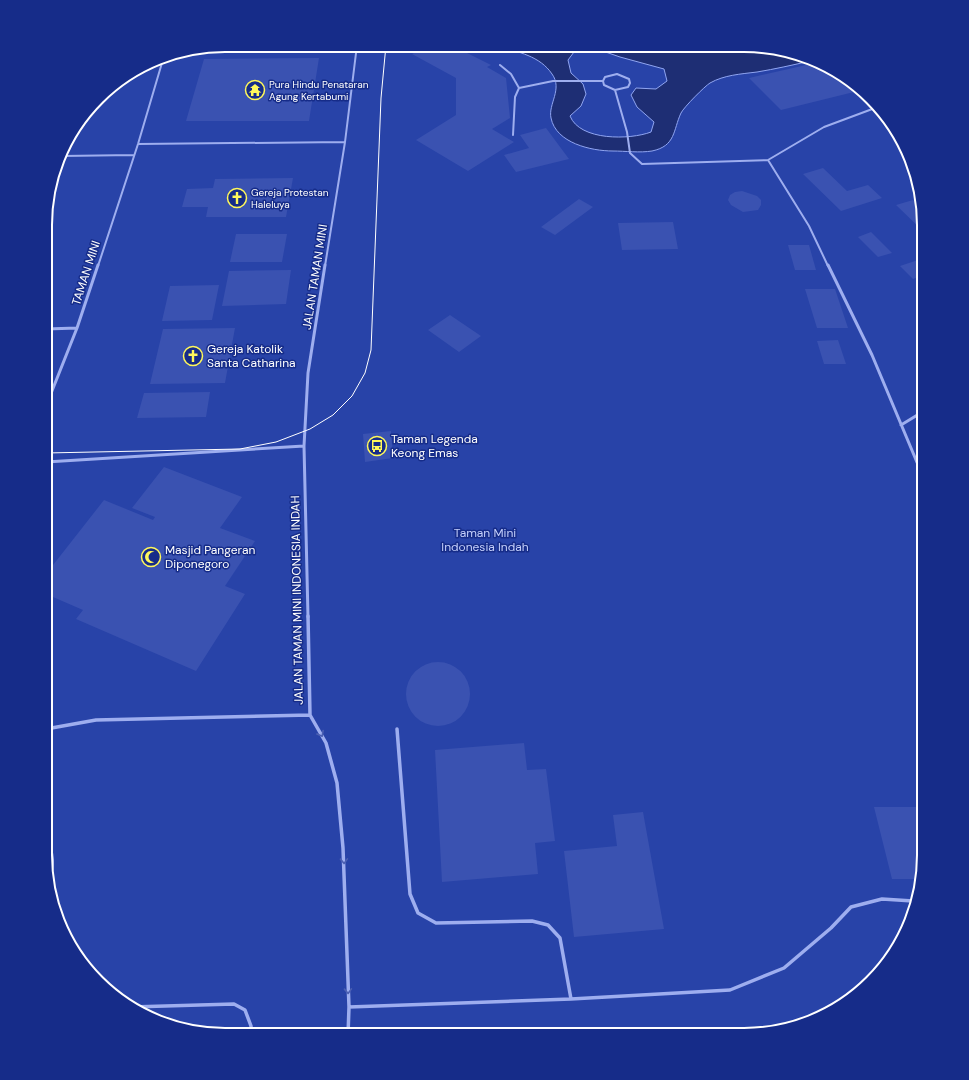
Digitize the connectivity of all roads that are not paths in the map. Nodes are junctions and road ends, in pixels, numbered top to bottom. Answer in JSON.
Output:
{"nodes":[{"id":1,"x":356,"y":52,"type":"edge"},
{"id":2,"x":162,"y":64,"type":"edge"},
{"id":3,"x":500,"y":65,"type":"dead end"},
{"id":4,"x":603,"y":81,"type":"junction"},
{"id":5,"x":519,"y":88,"type":"junction"},
{"id":6,"x":616,"y":90,"type":"junction"},
{"id":7,"x":872,"y":109,"type":"edge"},
{"id":8,"x":514,"y":135,"type":"dead end"},
{"id":9,"x":345,"y":142,"type":"junction"},
{"id":10,"x":138,"y":144,"type":"junction"},
{"id":11,"x":134,"y":155,"type":"junction"},
{"id":12,"x":66,"y":156,"type":"edge"},
{"id":13,"x":768,"y":160,"type":"junction"},
{"id":14,"x":77,"y":328,"type":"junction"},
{"id":15,"x":52,"y":329,"type":"edge"},
{"id":16,"x":52,"y":391,"type":"edge"},
{"id":17,"x":917,"y":415,"type":"edge"},
{"id":18,"x":901,"y":425,"type":"junction"},
{"id":19,"x":304,"y":446,"type":"junction"},
{"id":20,"x":52,"y":462,"type":"edge"},
{"id":21,"x":917,"y":463,"type":"edge"},
{"id":22,"x":310,"y":715,"type":"junction"},
{"id":23,"x":52,"y":728,"type":"edge"},
{"id":24,"x":397,"y":729,"type":"dead end"},
{"id":25,"x":52,"y":847,"type":"edge"},
{"id":26,"x":52,"y":869,"type":"edge"},
{"id":27,"x":911,"y":901,"type":"edge"},
{"id":28,"x":571,"y":999,"type":"junction"},
{"id":29,"x":141,"y":1007,"type":"edge"},
{"id":30,"x":349,"y":1007,"type":"junction"},
{"id":31,"x":251,"y":1028,"type":"edge"},
{"id":32,"x":348,"y":1028,"type":"edge"}],
"edges":[{"from":1,"to":9,"type":"lane","name":"JALAN TAMAN MINI"},
{"from":2,"to":10,"type":"lane","name":"TAMAN MINI"},
{"from":3,"to":5,"type":"lane"},
{"from":4,"to":5,"type":"lane"},
{"from":4,"to":6,"type":"lane"},
{"from":4,"to":6,"type":"lane"},
{"from":5,"to":8,"type":"lane"},
{"from":6,"to":13,"type":"lane"},
{"from":7,"to":13,"type":"lane"},
{"from":9,"to":10,"type":"lane"},
{"from":9,"to":19,"type":"lane","name":"JALAN TAMAN MINI"},
{"from":10,"to":11,"type":"lane","name":"TAMAN MINI"},
{"from":11,"to":12,"type":"lane"},
{"from":11,"to":14,"type":"lane","name":"TAMAN MINI"},
{"from":13,"to":18,"type":"lane"},
{"from":14,"to":15,"type":"lane"},
{"from":14,"to":16,"type":"lane","name":"TAMAN MINI"},
{"from":17,"to":18,"type":"lane"},
{"from":18,"to":21,"type":"lane"},
{"from":19,"to":20,"type":"lane"},
{"from":19,"to":22,"type":"lane","name":"JALAN TAMAN MINI INDONESIA INDAH"},
{"from":22,"to":23,"type":"lane"},
{"from":22,"to":30,"type":"lane","name":"JALAN TAMAN MINI INDONESIA INDAH","one_way":true},
{"from":24,"to":28,"type":"lane"},
{"from":25,"to":26,"type":"lane"},
{"from":27,"to":28,"type":"lane"},
{"from":28,"to":30,"type":"lane"},
{"from":29,"to":31,"type":"lane"},
{"from":30,"to":32,"type":"lane","name":"JALAN TAMAN MINI INDONESIA INDAH"}]}
